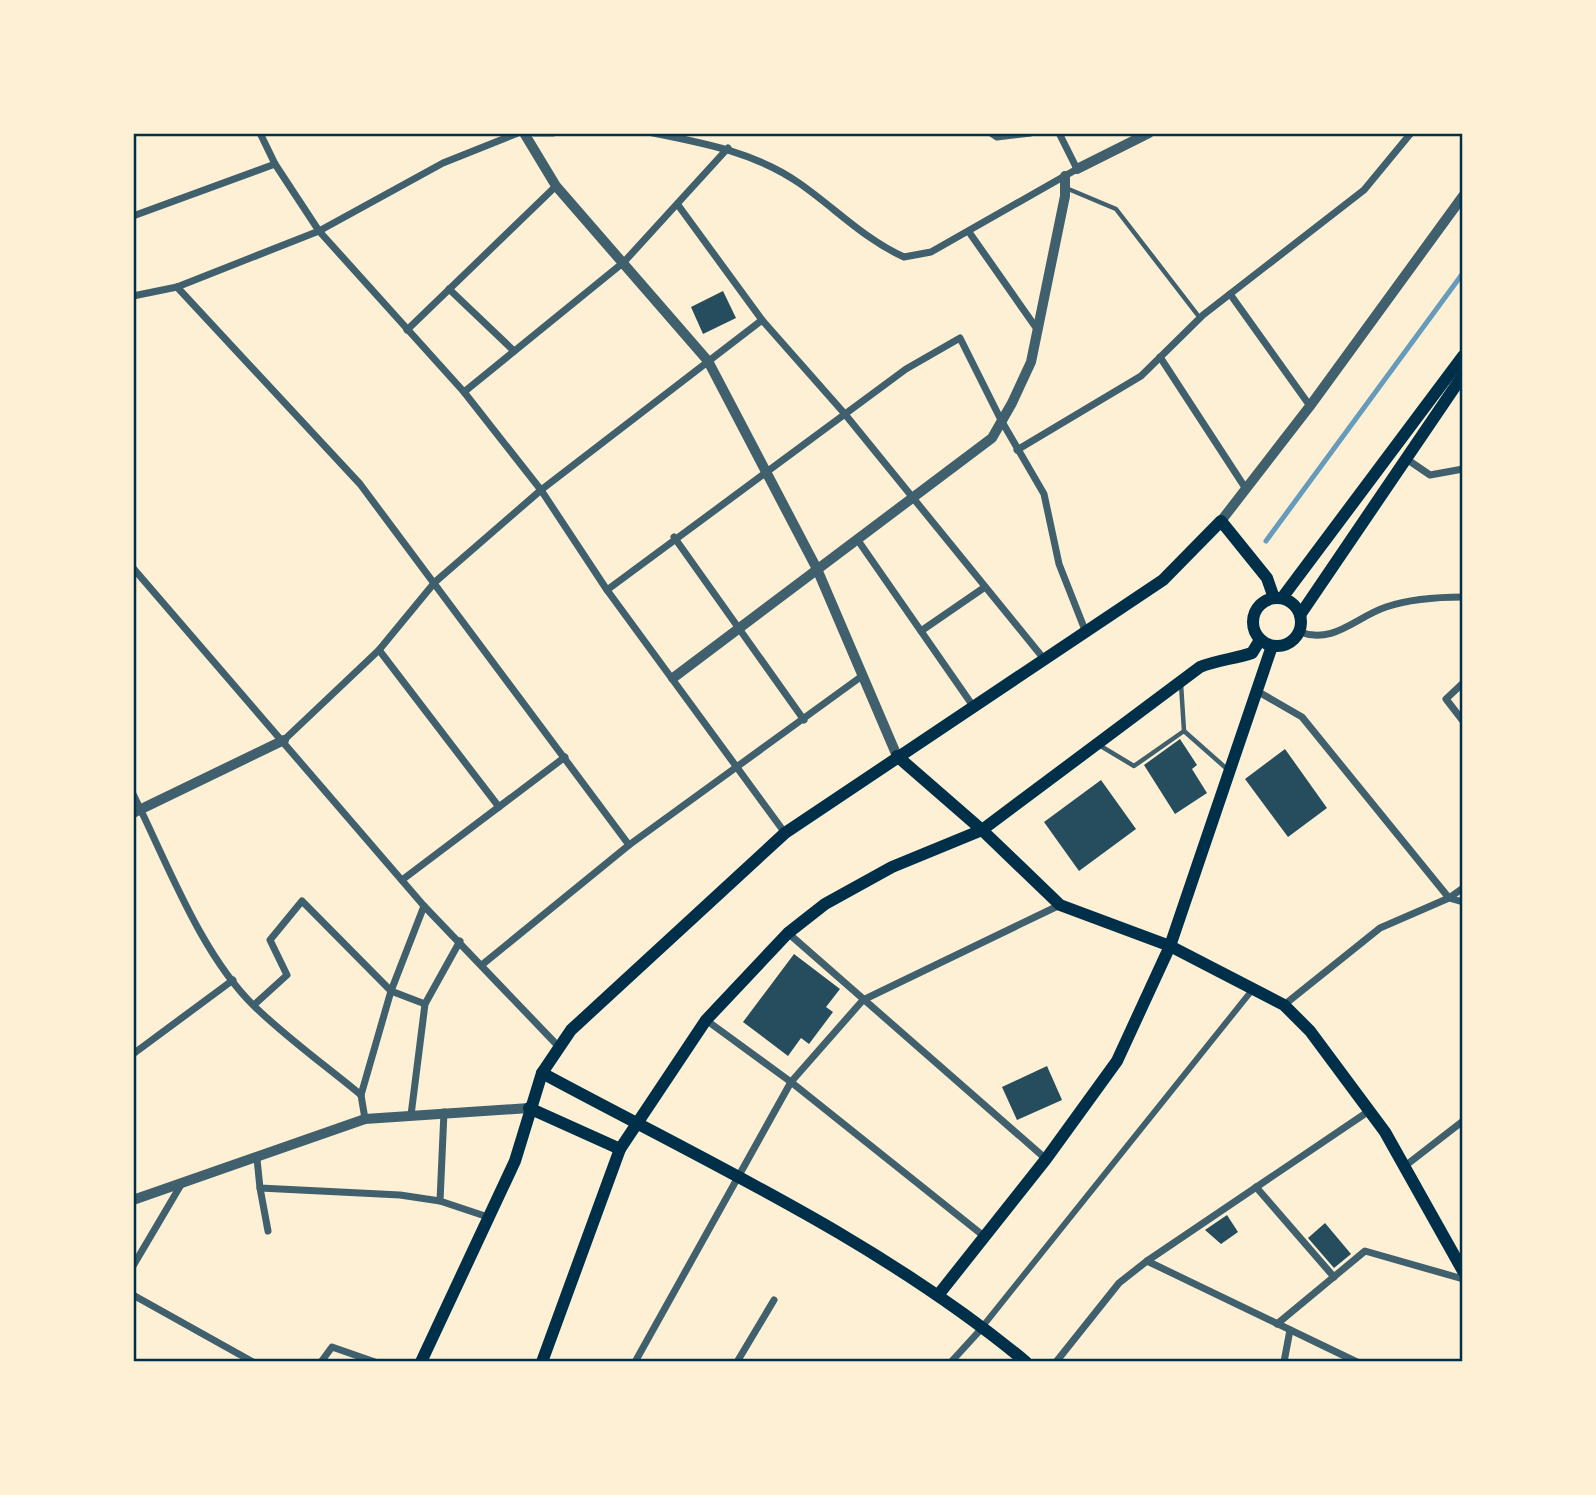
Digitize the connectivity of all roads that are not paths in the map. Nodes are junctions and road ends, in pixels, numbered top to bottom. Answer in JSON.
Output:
{"nodes":[{"id":1,"x":260,"y":133,"type":"edge"},
{"id":2,"x":518,"y":133,"type":"edge"},
{"id":3,"x":524,"y":133,"type":"edge"},
{"id":4,"x":534,"y":133,"type":"edge"},
{"id":5,"x":553,"y":133,"type":"edge"},
{"id":6,"x":653,"y":133,"type":"edge"},
{"id":7,"x":992,"y":133,"type":"edge"},
{"id":8,"x":1031,"y":133,"type":"edge"},
{"id":9,"x":1059,"y":133,"type":"edge"},
{"id":10,"x":1149,"y":133,"type":"edge"},
{"id":11,"x":1411,"y":133,"type":"edge"},
{"id":12,"x":728,"y":148,"type":"junction"},
{"id":13,"x":275,"y":164,"type":"junction"},
{"id":14,"x":1077,"y":169,"type":"junction"},
{"id":15,"x":1065,"y":182,"type":"junction"},
{"id":16,"x":556,"y":186,"type":"junction"},
{"id":17,"x":1463,"y":196,"type":"edge"},
{"id":18,"x":678,"y":205,"type":"junction"},
{"id":19,"x":133,"y":216,"type":"edge"},
{"id":20,"x":319,"y":231,"type":"junction"},
{"id":21,"x":969,"y":232,"type":"junction"},
{"id":22,"x":624,"y":262,"type":"junction"},
{"id":23,"x":177,"y":287,"type":"junction"},
{"id":24,"x":449,"y":289,"type":"junction"},
{"id":25,"x":1230,"y":294,"type":"junction"},
{"id":26,"x":133,"y":296,"type":"edge"},
{"id":27,"x":1200,"y":318,"type":"junction"},
{"id":28,"x":762,"y":320,"type":"junction"},
{"id":29,"x":407,"y":330,"type":"junction"},
{"id":30,"x":1038,"y":330,"type":"junction"},
{"id":31,"x":514,"y":351,"type":"junction"},
{"id":32,"x":1463,"y":356,"type":"edge"},
{"id":33,"x":1160,"y":357,"type":"junction"},
{"id":34,"x":708,"y":361,"type":"junction"},
{"id":35,"x":1463,"y":374,"type":"edge"},
{"id":36,"x":464,"y":392,"type":"junction"},
{"id":37,"x":1310,"y":406,"type":"junction"},
{"id":38,"x":844,"y":413,"type":"junction"},
{"id":39,"x":1001,"y":420,"type":"junction"},
{"id":40,"x":1017,"y":450,"type":"junction"},
{"id":41,"x":1398,"y":456,"type":"junction"},
{"id":42,"x":1463,"y":470,"type":"edge"},
{"id":43,"x":767,"y":473,"type":"junction"},
{"id":44,"x":1246,"y":489,"type":"junction"},
{"id":45,"x":541,"y":490,"type":"junction"},
{"id":46,"x":913,"y":499,"type":"junction"},
{"id":47,"x":1221,"y":521,"type":"junction"},
{"id":48,"x":674,"y":537,"type":"junction"},
{"id":49,"x":858,"y":540,"type":"junction"},
{"id":50,"x":133,"y":568,"type":"edge"},
{"id":51,"x":817,"y":569,"type":"junction"},
{"id":52,"x":435,"y":582,"type":"junction"},
{"id":53,"x":985,"y":587,"type":"junction"},
{"id":54,"x":607,"y":590,"type":"junction"},
{"id":55,"x":1463,"y":597,"type":"edge"},
{"id":56,"x":1278,"y":598,"type":"junction"},
{"id":57,"x":1300,"y":615,"type":"junction"},
{"id":58,"x":736,"y":628,"type":"junction"},
{"id":59,"x":1085,"y":630,"type":"junction"},
{"id":60,"x":921,"y":631,"type":"junction"},
{"id":61,"x":1300,"y":632,"type":"junction"},
{"id":62,"x":1260,"y":640,"type":"junction"},
{"id":63,"x":1272,"y":646,"type":"junction"},
{"id":64,"x":379,"y":650,"type":"junction"},
{"id":65,"x":1044,"y":659,"type":"junction"},
{"id":66,"x":862,"y":676,"type":"junction"},
{"id":67,"x":673,"y":678,"type":"junction"},
{"id":68,"x":1181,"y":682,"type":"junction"},
{"id":69,"x":1463,"y":683,"type":"edge"},
{"id":70,"x":1257,"y":691,"type":"junction"},
{"id":71,"x":972,"y":706,"type":"junction"},
{"id":72,"x":804,"y":720,"type":"junction"},
{"id":73,"x":1463,"y":721,"type":"edge"},
{"id":74,"x":1184,"y":731,"type":"junction"},
{"id":75,"x":284,"y":740,"type":"junction"},
{"id":76,"x":1095,"y":743,"type":"junction"},
{"id":77,"x":897,"y":756,"type":"junction"},
{"id":78,"x":565,"y":757,"type":"junction"},
{"id":79,"x":737,"y":768,"type":"junction"},
{"id":80,"x":1230,"y":771,"type":"junction"},
{"id":81,"x":133,"y":794,"type":"edge"},
{"id":82,"x":499,"y":807,"type":"junction"},
{"id":83,"x":137,"y":811,"type":"edge"},
{"id":84,"x":982,"y":830,"type":"junction"},
{"id":85,"x":785,"y":832,"type":"junction"},
{"id":86,"x":629,"y":845,"type":"junction"},
{"id":87,"x":402,"y":880,"type":"junction"},
{"id":88,"x":1463,"y":888,"type":"edge"},
{"id":89,"x":1449,"y":898,"type":"junction"},
{"id":90,"x":1463,"y":902,"type":"edge"},
{"id":91,"x":1060,"y":905,"type":"junction"},
{"id":92,"x":424,"y":906,"type":"junction"},
{"id":93,"x":788,"y":933,"type":"junction"},
{"id":94,"x":460,"y":941,"type":"junction"},
{"id":95,"x":1170,"y":946,"type":"junction"},
{"id":96,"x":483,"y":964,"type":"junction"},
{"id":97,"x":233,"y":980,"type":"junction"},
{"id":98,"x":1253,"y":989,"type":"junction"},
{"id":99,"x":391,"y":991,"type":"junction"},
{"id":100,"x":863,"y":1000,"type":"junction"},
{"id":101,"x":425,"y":1004,"type":"junction"},
{"id":102,"x":1284,"y":1005,"type":"junction"},
{"id":103,"x":254,"y":1006,"type":"junction"},
{"id":104,"x":706,"y":1020,"type":"junction"},
{"id":105,"x":559,"y":1047,"type":"junction"},
{"id":106,"x":133,"y":1054,"type":"edge"},
{"id":107,"x":542,"y":1073,"type":"junction"},
{"id":108,"x":791,"y":1082,"type":"junction"},
{"id":109,"x":361,"y":1095,"type":"junction"},
{"id":110,"x":529,"y":1108,"type":"junction"},
{"id":111,"x":1370,"y":1111,"type":"junction"},
{"id":112,"x":444,"y":1112,"type":"junction"},
{"id":113,"x":411,"y":1115,"type":"junction"},
{"id":114,"x":365,"y":1119,"type":"junction"},
{"id":115,"x":1463,"y":1121,"type":"edge"},
{"id":116,"x":635,"y":1124,"type":"junction"},
{"id":117,"x":620,"y":1149,"type":"junction"},
{"id":118,"x":257,"y":1159,"type":"junction"},
{"id":119,"x":1046,"y":1159,"type":"junction"},
{"id":120,"x":1405,"y":1166,"type":"junction"},
{"id":121,"x":738,"y":1177,"type":"junction"},
{"id":122,"x":183,"y":1183,"type":"junction"},
{"id":123,"x":1256,"y":1187,"type":"junction"},
{"id":124,"x":260,"y":1188,"type":"junction"},
{"id":125,"x":133,"y":1200,"type":"edge"},
{"id":126,"x":440,"y":1201,"type":"junction"},
{"id":127,"x":488,"y":1217,"type":"junction"},
{"id":128,"x":268,"y":1231,"type":"dead end"},
{"id":129,"x":985,"y":1237,"type":"junction"},
{"id":130,"x":1147,"y":1261,"type":"junction"},
{"id":131,"x":133,"y":1266,"type":"edge"},
{"id":132,"x":1463,"y":1271,"type":"edge"},
{"id":133,"x":1334,"y":1277,"type":"junction"},
{"id":134,"x":1463,"y":1279,"type":"edge"},
{"id":135,"x":939,"y":1294,"type":"junction"},
{"id":136,"x":133,"y":1295,"type":"edge"},
{"id":137,"x":774,"y":1300,"type":"dead end"},
{"id":138,"x":1278,"y":1324,"type":"junction"},
{"id":139,"x":983,"y":1326,"type":"junction"},
{"id":140,"x":1290,"y":1330,"type":"junction"},
{"id":141,"x":253,"y":1362,"type":"edge"},
{"id":142,"x":321,"y":1362,"type":"edge"},
{"id":143,"x":375,"y":1362,"type":"edge"},
{"id":144,"x":421,"y":1362,"type":"edge"},
{"id":145,"x":542,"y":1362,"type":"edge"},
{"id":146,"x":635,"y":1362,"type":"edge"},
{"id":147,"x":737,"y":1362,"type":"edge"},
{"id":148,"x":950,"y":1362,"type":"edge"},
{"id":149,"x":1026,"y":1362,"type":"edge"},
{"id":150,"x":1056,"y":1362,"type":"edge"},
{"id":151,"x":1284,"y":1362,"type":"edge"},
{"id":152,"x":1357,"y":1362,"type":"edge"}],
"edges":[{"from":1,"to":13,"type":"street"},
{"from":2,"to":20,"type":"street"},
{"from":3,"to":16,"type":"street"},
{"from":4,"to":5,"type":"street"},
{"from":6,"to":12,"type":"street"},
{"from":7,"to":8,"type":"street"},
{"from":9,"to":14,"type":"street"},
{"from":10,"to":14,"type":"street"},
{"from":11,"to":25,"type":"street"},
{"from":12,"to":18,"type":"street"},
{"from":12,"to":21,"type":"street"},
{"from":13,"to":19,"type":"street"},
{"from":13,"to":20,"type":"street"},
{"from":14,"to":15,"type":"street"},
{"from":15,"to":21,"type":"street"},
{"from":15,"to":27,"type":"lane"},
{"from":15,"to":30,"type":"street"},
{"from":16,"to":22,"type":"street"},
{"from":16,"to":24,"type":"street"},
{"from":17,"to":37,"type":"street"},
{"from":18,"to":22,"type":"street"},
{"from":18,"to":28,"type":"street"},
{"from":20,"to":23,"type":"street"},
{"from":20,"to":29,"type":"street"},
{"from":21,"to":30,"type":"street"},
{"from":22,"to":31,"type":"street"},
{"from":22,"to":34,"type":"street"},
{"from":23,"to":26,"type":"street"},
{"from":23,"to":52,"type":"street"},
{"from":24,"to":29,"type":"street"},
{"from":24,"to":31,"type":"street"},
{"from":25,"to":27,"type":"street"},
{"from":25,"to":37,"type":"street"},
{"from":27,"to":33,"type":"street"},
{"from":28,"to":34,"type":"street"},
{"from":28,"to":38,"type":"street"},
{"from":29,"to":36,"type":"street"},
{"from":30,"to":39,"type":"street"},
{"from":31,"to":36,"type":"street"},
{"from":32,"to":41,"type":"main road"},
{"from":33,"to":40,"type":"street"},
{"from":33,"to":44,"type":"street"},
{"from":34,"to":43,"type":"street"},
{"from":34,"to":45,"type":"street"},
{"from":35,"to":41,"type":"main road"},
{"from":36,"to":45,"type":"street"},
{"from":37,"to":44,"type":"street"},
{"from":38,"to":39,"type":"street"},
{"from":38,"to":43,"type":"street"},
{"from":38,"to":46,"type":"street"},
{"from":39,"to":40,"type":"street"},
{"from":39,"to":46,"type":"street"},
{"from":40,"to":59,"type":"street"},
{"from":41,"to":42,"type":"street"},
{"from":41,"to":56,"type":"main road"},
{"from":41,"to":57,"type":"main road"},
{"from":43,"to":48,"type":"street"},
{"from":43,"to":51,"type":"street"},
{"from":44,"to":47,"type":"street"},
{"from":45,"to":52,"type":"street"},
{"from":45,"to":54,"type":"street"},
{"from":46,"to":49,"type":"street"},
{"from":46,"to":53,"type":"street"},
{"from":47,"to":56,"type":"main road"},
{"from":47,"to":59,"type":"main road"},
{"from":48,"to":54,"type":"street"},
{"from":48,"to":58,"type":"street"},
{"from":49,"to":51,"type":"street"},
{"from":49,"to":60,"type":"street"},
{"from":50,"to":75,"type":"street"},
{"from":51,"to":58,"type":"street"},
{"from":51,"to":66,"type":"street"},
{"from":52,"to":64,"type":"street"},
{"from":52,"to":78,"type":"street"},
{"from":53,"to":60,"type":"street"},
{"from":53,"to":65,"type":"street"},
{"from":54,"to":67,"type":"street"},
{"from":55,"to":61,"type":"street"},
{"from":56,"to":57,"type":"main road"},
{"from":56,"to":62,"type":"main road"},
{"from":57,"to":61,"type":"main road"},
{"from":58,"to":67,"type":"street"},
{"from":58,"to":72,"type":"street"},
{"from":59,"to":65,"type":"main road"},
{"from":60,"to":71,"type":"street"},
{"from":61,"to":63,"type":"main road"},
{"from":62,"to":63,"type":"main road"},
{"from":62,"to":68,"type":"main road"},
{"from":63,"to":70,"type":"main road"},
{"from":64,"to":75,"type":"street"},
{"from":64,"to":82,"type":"street"},
{"from":65,"to":71,"type":"main road"},
{"from":66,"to":72,"type":"street"},
{"from":66,"to":77,"type":"street"},
{"from":67,"to":79,"type":"street"},
{"from":68,"to":74,"type":"lane"},
{"from":68,"to":76,"type":"main road"},
{"from":69,"to":73,"type":"street"},
{"from":70,"to":80,"type":"main road"},
{"from":70,"to":89,"type":"street"},
{"from":71,"to":77,"type":"main road"},
{"from":72,"to":79,"type":"street"},
{"from":74,"to":76,"type":"lane"},
{"from":74,"to":80,"type":"lane"},
{"from":75,"to":83,"type":"street"},
{"from":75,"to":87,"type":"street"},
{"from":76,"to":84,"type":"main road"},
{"from":77,"to":84,"type":"main road"},
{"from":77,"to":85,"type":"main road"},
{"from":78,"to":82,"type":"street"},
{"from":78,"to":86,"type":"street"},
{"from":79,"to":85,"type":"street"},
{"from":79,"to":86,"type":"street"},
{"from":80,"to":95,"type":"main road"},
{"from":81,"to":83,"type":"street"},
{"from":82,"to":87,"type":"street"},
{"from":83,"to":97,"type":"street"},
{"from":84,"to":91,"type":"main road"},
{"from":84,"to":93,"type":"main road"},
{"from":85,"to":105,"type":"main road"},
{"from":86,"to":96,"type":"street"},
{"from":87,"to":92,"type":"street"},
{"from":88,"to":89,"type":"street"},
{"from":89,"to":90,"type":"street"},
{"from":89,"to":102,"type":"street"},
{"from":91,"to":95,"type":"main road"},
{"from":91,"to":100,"type":"street"},
{"from":92,"to":94,"type":"street"},
{"from":92,"to":99,"type":"street"},
{"from":93,"to":100,"type":"street"},
{"from":93,"to":104,"type":"main road"},
{"from":94,"to":96,"type":"street"},
{"from":94,"to":101,"type":"street"},
{"from":95,"to":98,"type":"main road"},
{"from":95,"to":119,"type":"main road"},
{"from":96,"to":105,"type":"street"},
{"from":97,"to":103,"type":"street"},
{"from":97,"to":106,"type":"street"},
{"from":98,"to":102,"type":"main road"},
{"from":98,"to":139,"type":"street"},
{"from":99,"to":101,"type":"street"},
{"from":99,"to":103,"type":"street"},
{"from":99,"to":109,"type":"street"},
{"from":100,"to":108,"type":"street"},
{"from":100,"to":119,"type":"street"},
{"from":101,"to":113,"type":"street"},
{"from":102,"to":111,"type":"main road"},
{"from":103,"to":109,"type":"street"},
{"from":104,"to":108,"type":"street"},
{"from":104,"to":116,"type":"main road"},
{"from":105,"to":107,"type":"main road"},
{"from":107,"to":110,"type":"main road"},
{"from":107,"to":116,"type":"main road"},
{"from":108,"to":121,"type":"street"},
{"from":108,"to":129,"type":"street"},
{"from":109,"to":114,"type":"street"},
{"from":110,"to":112,"type":"street"},
{"from":110,"to":117,"type":"main road"},
{"from":110,"to":127,"type":"main road"},
{"from":111,"to":120,"type":"main road"},
{"from":111,"to":123,"type":"street"},
{"from":112,"to":113,"type":"street"},
{"from":112,"to":126,"type":"street"},
{"from":113,"to":114,"type":"street"},
{"from":114,"to":118,"type":"street"},
{"from":115,"to":120,"type":"street"},
{"from":116,"to":117,"type":"main road"},
{"from":116,"to":121,"type":"main road"},
{"from":117,"to":145,"type":"main road"},
{"from":118,"to":122,"type":"street"},
{"from":118,"to":124,"type":"street"},
{"from":119,"to":129,"type":"main road"},
{"from":120,"to":132,"type":"main road"},
{"from":121,"to":135,"type":"main road"},
{"from":121,"to":146,"type":"street"},
{"from":122,"to":125,"type":"street"},
{"from":122,"to":131,"type":"street"},
{"from":123,"to":130,"type":"street"},
{"from":123,"to":133,"type":"street"},
{"from":124,"to":126,"type":"street"},
{"from":124,"to":128,"type":"street"},
{"from":126,"to":127,"type":"street"},
{"from":127,"to":144,"type":"main road"},
{"from":129,"to":135,"type":"main road"},
{"from":130,"to":138,"type":"street"},
{"from":130,"to":150,"type":"street"},
{"from":133,"to":134,"type":"street"},
{"from":133,"to":138,"type":"street"},
{"from":135,"to":139,"type":"main road"},
{"from":136,"to":141,"type":"street"},
{"from":137,"to":147,"type":"street"},
{"from":138,"to":140,"type":"street"},
{"from":139,"to":148,"type":"street"},
{"from":139,"to":149,"type":"main road"},
{"from":140,"to":151,"type":"street"},
{"from":140,"to":152,"type":"street"},
{"from":142,"to":143,"type":"street"}]}
